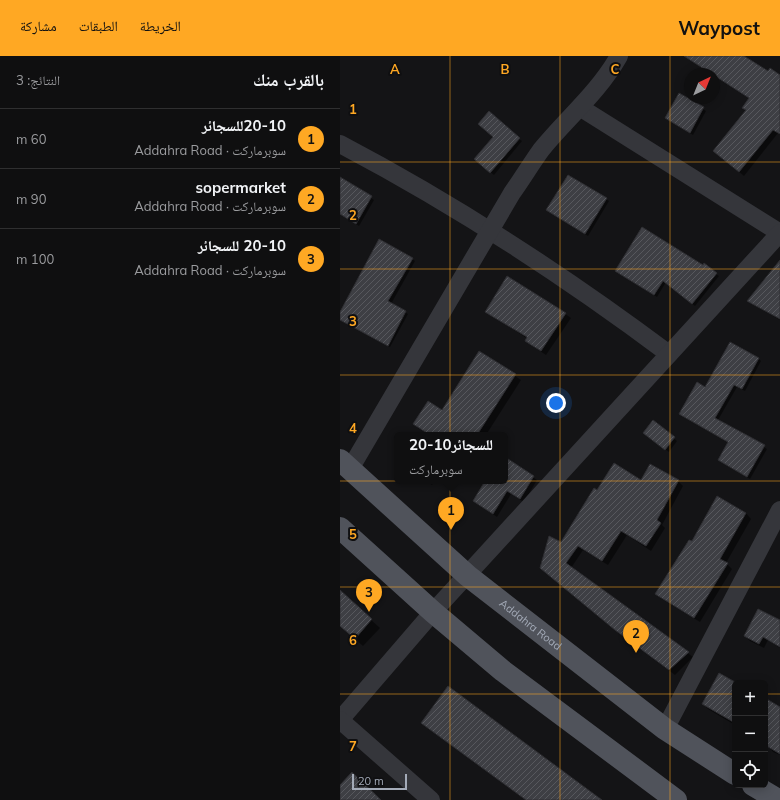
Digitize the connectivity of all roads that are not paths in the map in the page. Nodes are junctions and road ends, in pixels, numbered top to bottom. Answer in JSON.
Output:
{"nodes":[{"id":1,"x":619,"y":56,"type":"edge"},
{"id":2,"x":581,"y":108,"type":"junction"},
{"id":3,"x":340,"y":144,"type":"edge"},
{"id":4,"x":491,"y":229,"type":"junction"},
{"id":5,"x":780,"y":233,"type":"edge"},
{"id":6,"x":669,"y":354,"type":"junction"},
{"id":7,"x":345,"y":464,"type":"edge"},
{"id":8,"x":780,"y":510,"type":"edge"},
{"id":9,"x":340,"y":528,"type":"edge"},
{"id":10,"x":468,"y":576,"type":"junction"},
{"id":11,"x":433,"y":612,"type":"junction"},
{"id":12,"x":340,"y":720,"type":"edge"},
{"id":13,"x":665,"y":729,"type":"junction"},
{"id":14,"x":732,"y":772,"type":"edge"},
{"id":15,"x":758,"y":788,"type":"edge"},
{"id":16,"x":431,"y":800,"type":"edge"},
{"id":17,"x":676,"y":800,"type":"edge"},
{"id":18,"x":778,"y":800,"type":"edge"}],
"edges":[{"from":1,"to":2,"type":"street"},
{"from":2,"to":4,"type":"street"},
{"from":2,"to":5,"type":"street"},
{"from":3,"to":4,"type":"street"},
{"from":4,"to":6,"type":"street"},
{"from":4,"to":7,"type":"street"},
{"from":5,"to":6,"type":"street"},
{"from":6,"to":10,"type":"street"},
{"from":7,"to":10,"type":"main road","name":"Addahra Road"},
{"from":8,"to":13,"type":"street"},
{"from":9,"to":11,"type":"main road"},
{"from":10,"to":11,"type":"street"},
{"from":10,"to":13,"type":"main road","name":"Addahra Road"},
{"from":11,"to":12,"type":"street"},
{"from":11,"to":17,"type":"main road"},
{"from":12,"to":16,"type":"street"},
{"from":13,"to":14,"type":"main road","name":"Addahra Road"},
{"from":15,"to":18,"type":"main road"}]}
